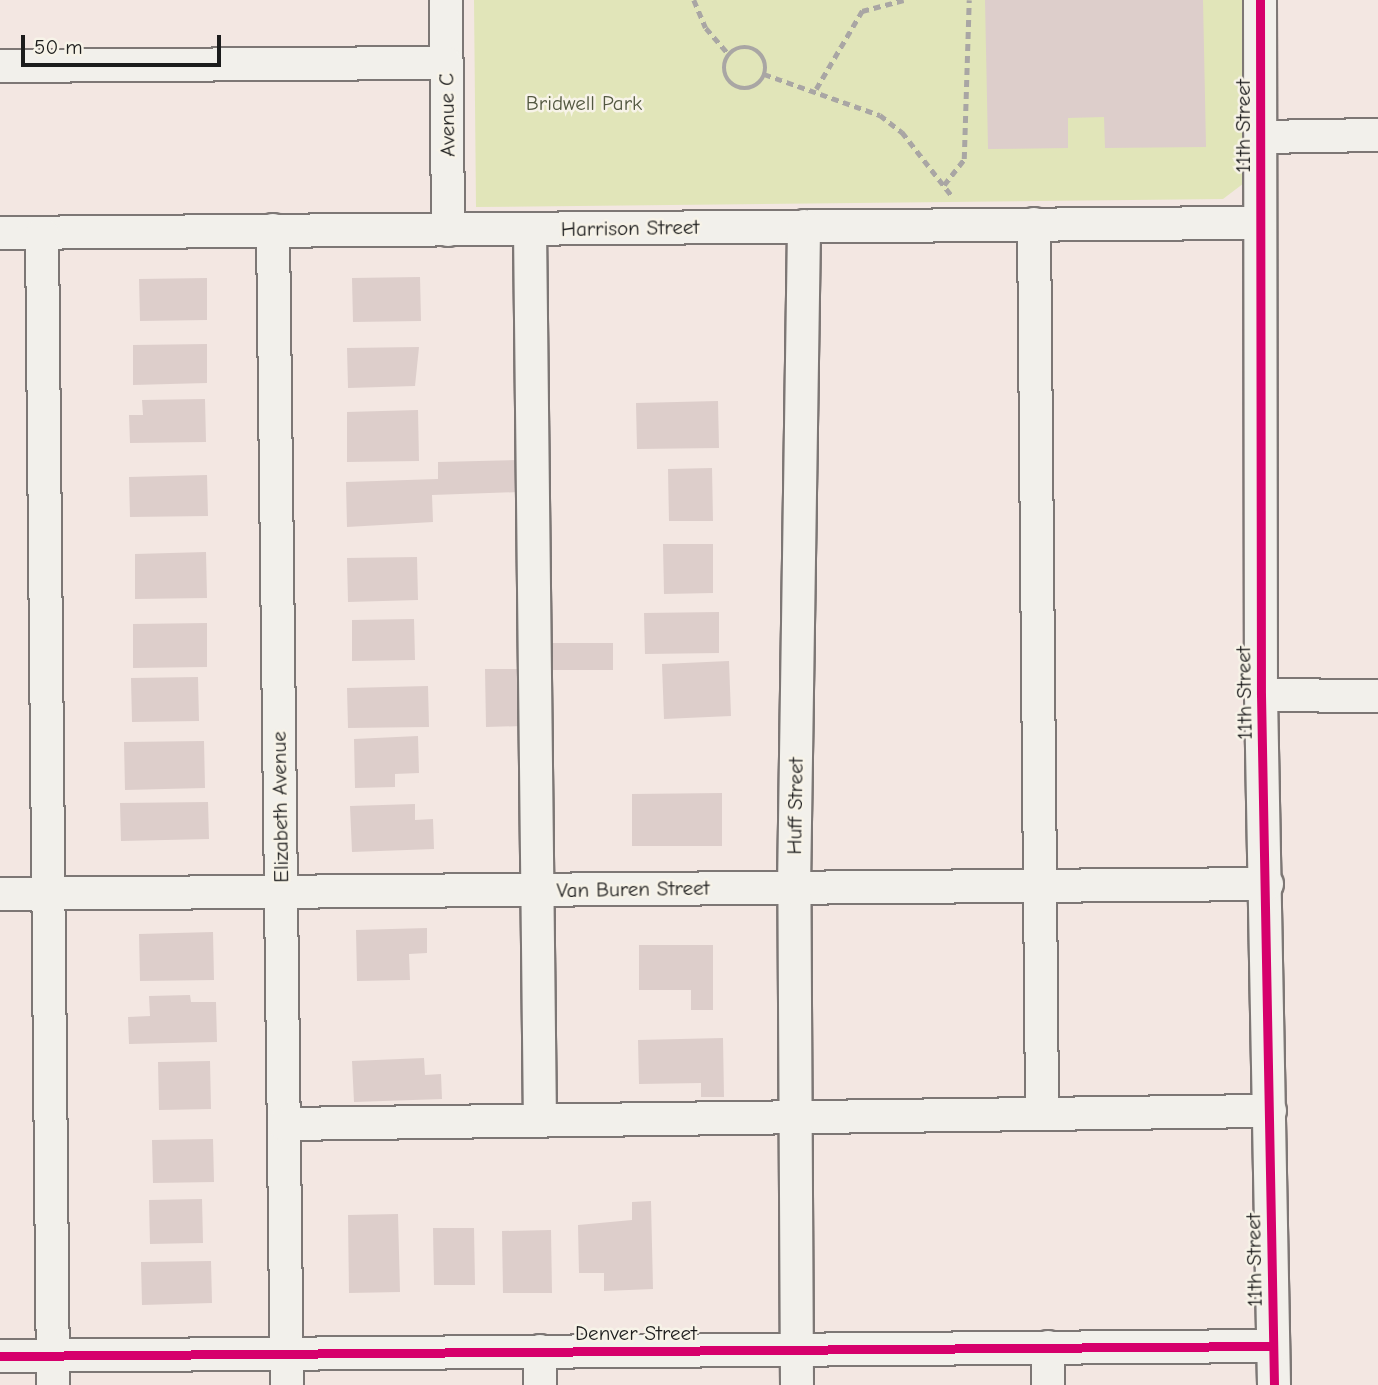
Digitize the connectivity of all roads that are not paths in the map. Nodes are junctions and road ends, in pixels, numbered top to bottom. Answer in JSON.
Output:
{"nodes":[{"id":1,"x":446,"y":0,"type":"edge"},
{"id":2,"x":1260,"y":0,"type":"edge"},
{"id":3,"x":446,"y":63,"type":"junction"},
{"id":4,"x":0,"y":66,"type":"edge"},
{"id":5,"x":1378,"y":135,"type":"edge"},
{"id":6,"x":1261,"y":137,"type":"junction"},
{"id":7,"x":1259,"y":223,"type":"junction"},
{"id":8,"x":1034,"y":225,"type":"junction"},
{"id":9,"x":804,"y":226,"type":"junction"},
{"id":10,"x":530,"y":229,"type":"junction"},
{"id":11,"x":273,"y":230,"type":"junction"},
{"id":12,"x":448,"y":230,"type":"junction"},
{"id":13,"x":0,"y":233,"type":"edge"},
{"id":14,"x":42,"y":233,"type":"junction"},
{"id":15,"x":1261,"y":695,"type":"junction"},
{"id":16,"x":1378,"y":696,"type":"edge"},
{"id":17,"x":1266,"y":884,"type":"junction"},
{"id":18,"x":1038,"y":886,"type":"junction"},
{"id":19,"x":794,"y":888,"type":"junction"},
{"id":20,"x":536,"y":890,"type":"junction"},
{"id":21,"x":281,"y":892,"type":"junction"},
{"id":22,"x":0,"y":894,"type":"edge"},
{"id":23,"x":51,"y":894,"type":"junction"},
{"id":24,"x":1270,"y":1111,"type":"junction"},
{"id":25,"x":1042,"y":1114,"type":"junction"},
{"id":26,"x":795,"y":1118,"type":"junction"},
{"id":27,"x":540,"y":1121,"type":"junction"},
{"id":28,"x":284,"y":1124,"type":"junction"},
{"id":29,"x":1273,"y":1346,"type":"junction"},
{"id":30,"x":1048,"y":1347,"type":"junction"},
{"id":31,"x":796,"y":1350,"type":"junction"},
{"id":32,"x":540,"y":1351,"type":"junction"},
{"id":33,"x":287,"y":1354,"type":"junction"},
{"id":34,"x":0,"y":1356,"type":"edge"},
{"id":35,"x":53,"y":1370,"type":"edge"},
{"id":36,"x":287,"y":1385,"type":"edge"},
{"id":37,"x":540,"y":1385,"type":"edge"},
{"id":38,"x":797,"y":1385,"type":"edge"},
{"id":39,"x":1048,"y":1385,"type":"edge"},
{"id":40,"x":1273,"y":1385,"type":"edge"}],
"edges":[{"from":1,"to":3,"type":"street","name":"Avenue C"},
{"from":2,"to":6,"type":"street","name":"11th Street"},
{"from":3,"to":4,"type":"street"},
{"from":3,"to":12,"type":"street","name":"Avenue C"},
{"from":5,"to":6,"type":"street"},
{"from":6,"to":7,"type":"street","name":"11th Street"},
{"from":7,"to":8,"type":"street","name":"Harrison Street"},
{"from":7,"to":15,"type":"street","name":"11th Street"},
{"from":8,"to":9,"type":"street","name":"Harrison Street"},
{"from":8,"to":18,"type":"street"},
{"from":9,"to":10,"type":"street","name":"Harrison Street"},
{"from":9,"to":19,"type":"street","name":"Huff Street"},
{"from":10,"to":12,"type":"street","name":"Harrison Street"},
{"from":10,"to":20,"type":"street"},
{"from":11,"to":12,"type":"street","name":"Harrison Street"},
{"from":11,"to":14,"type":"street","name":"Harrison Street"},
{"from":11,"to":21,"type":"street","name":"Elizabeth Avenue"},
{"from":13,"to":14,"type":"street","name":"Harrison Street"},
{"from":14,"to":23,"type":"street"},
{"from":15,"to":16,"type":"street"},
{"from":15,"to":17,"type":"street","name":"11th Street"},
{"from":17,"to":18,"type":"street","name":"Van Buren Street"},
{"from":17,"to":24,"type":"street","name":"11th Street"},
{"from":18,"to":19,"type":"street","name":"Van Buren Street"},
{"from":18,"to":25,"type":"street"},
{"from":19,"to":20,"type":"street","name":"Van Buren Street"},
{"from":19,"to":26,"type":"street","name":"Huff Street"},
{"from":20,"to":21,"type":"street","name":"Van Buren Street"},
{"from":20,"to":27,"type":"street"},
{"from":21,"to":23,"type":"street","name":"Van Buren Street"},
{"from":21,"to":28,"type":"street","name":"Elizabeth Avenue"},
{"from":22,"to":23,"type":"street","name":"Van Buren Street"},
{"from":23,"to":35,"type":"street"},
{"from":24,"to":25,"type":"street"},
{"from":24,"to":29,"type":"street","name":"11th Street"},
{"from":25,"to":26,"type":"street"},
{"from":26,"to":27,"type":"street"},
{"from":26,"to":31,"type":"street","name":"Huff Street"},
{"from":27,"to":28,"type":"street"},
{"from":28,"to":33,"type":"street","name":"Elizabeth Avenue"},
{"from":29,"to":30,"type":"street","name":"Denver Street"},
{"from":29,"to":40,"type":"street","name":"11th Street"},
{"from":30,"to":31,"type":"street","name":"Denver Street"},
{"from":30,"to":39,"type":"street"},
{"from":31,"to":32,"type":"street","name":"Denver Street"},
{"from":31,"to":38,"type":"street","name":"Huff Street"},
{"from":32,"to":33,"type":"street","name":"Denver Street"},
{"from":32,"to":37,"type":"street"},
{"from":33,"to":35,"type":"street","name":"Denver Street"},
{"from":33,"to":36,"type":"street","name":"Elizabeth Avenue"},
{"from":34,"to":35,"type":"street","name":"Denver Street"}]}
